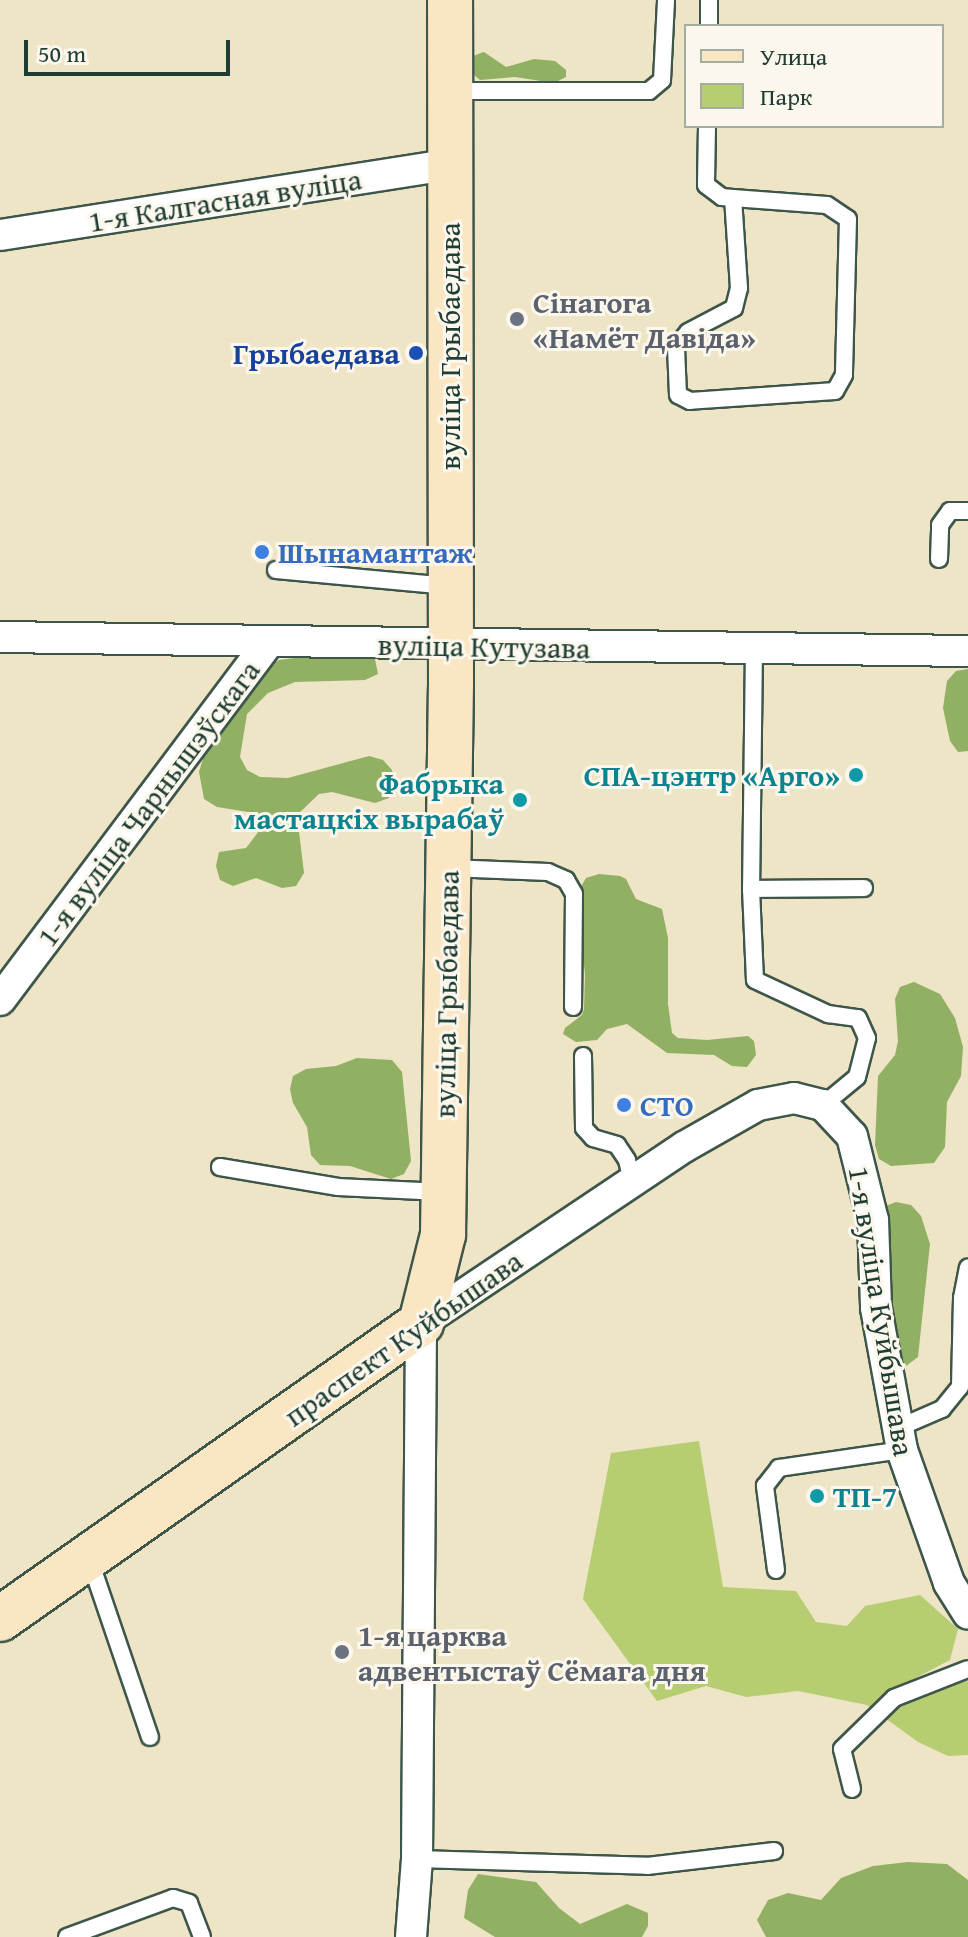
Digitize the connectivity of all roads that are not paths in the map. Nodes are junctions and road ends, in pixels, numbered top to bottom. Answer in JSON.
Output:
{"nodes":[{"id":1,"x":450,"y":0,"type":"edge"},
{"id":2,"x":666,"y":0,"type":"edge"},
{"id":3,"x":709,"y":0,"type":"edge"},
{"id":4,"x":709,"y":24,"type":"edge"},
{"id":5,"x":450,"y":91,"type":"junction"},
{"id":6,"x":707,"y":128,"type":"edge"},
{"id":7,"x":449,"y":165,"type":"junction"},
{"id":8,"x":733,"y":198,"type":"junction"},
{"id":9,"x":0,"y":235,"type":"edge"},
{"id":10,"x":968,"y":511,"type":"edge"},
{"id":11,"x":939,"y":559,"type":"dead end"},
{"id":12,"x":276,"y":570,"type":"dead end"},
{"id":13,"x":449,"y":586,"type":"junction"},
{"id":14,"x":0,"y":637,"type":"edge"},
{"id":15,"x":268,"y":643,"type":"junction"},
{"id":16,"x":449,"y":646,"type":"junction"},
{"id":17,"x":754,"y":648,"type":"junction"},
{"id":18,"x":968,"y":651,"type":"edge"},
{"id":19,"x":448,"y":868,"type":"junction"},
{"id":20,"x":864,"y":888,"type":"dead end"},
{"id":21,"x":751,"y":889,"type":"junction"},
{"id":22,"x":0,"y":1000,"type":"edge"},
{"id":23,"x":573,"y":1007,"type":"dead end"},
{"id":24,"x":583,"y":1056,"type":"dead end"},
{"id":25,"x":823,"y":1105,"type":"junction"},
{"id":26,"x":220,"y":1167,"type":"dead end"},
{"id":27,"x":632,"y":1182,"type":"junction"},
{"id":28,"x":443,"y":1192,"type":"junction"},
{"id":29,"x":968,"y":1268,"type":"edge"},
{"id":30,"x":421,"y":1323,"type":"junction"},
{"id":31,"x":900,"y":1439,"type":"junction"},
{"id":32,"x":89,"y":1557,"type":"junction"},
{"id":33,"x":776,"y":1570,"type":"dead end"},
{"id":34,"x":968,"y":1613,"type":"edge"},
{"id":35,"x":0,"y":1619,"type":"edge"},
{"id":36,"x":968,"y":1669,"type":"edge"},
{"id":37,"x":150,"y":1737,"type":"dead end"},
{"id":38,"x":852,"y":1789,"type":"dead end"},
{"id":39,"x":774,"y":1851,"type":"dead end"},
{"id":40,"x":417,"y":1859,"type":"junction"},
{"id":41,"x":67,"y":1937,"type":"edge"},
{"id":42,"x":202,"y":1937,"type":"edge"},
{"id":43,"x":411,"y":1937,"type":"edge"}],
"edges":[{"from":1,"to":5,"type":"street","name":"вуліца Грыбаедава"},
{"from":2,"to":5,"type":"lane"},
{"from":3,"to":4,"type":"lane"},
{"from":5,"to":7,"type":"street","name":"вуліца Грыбаедава"},
{"from":6,"to":8,"type":"lane"},
{"from":7,"to":9,"type":"street","name":"1-я Калгасная вуліца"},
{"from":7,"to":13,"type":"street","name":"вуліца Грыбаедава"},
{"from":8,"to":8,"type":"lane"},
{"from":10,"to":11,"type":"lane"},
{"from":12,"to":13,"type":"lane"},
{"from":13,"to":16,"type":"street","name":"вуліца Грыбаедава"},
{"from":14,"to":15,"type":"street","name":"вуліца Кутузава"},
{"from":15,"to":16,"type":"street","name":"вуліца Кутузава"},
{"from":15,"to":22,"type":"street","name":"1-я вуліца Чарнышэўскага"},
{"from":16,"to":17,"type":"street","name":"вуліца Кутузава"},
{"from":16,"to":19,"type":"street","name":"вуліца Грыбаедава"},
{"from":17,"to":18,"type":"street","name":"вуліца Кутузава"},
{"from":17,"to":21,"type":"lane"},
{"from":19,"to":23,"type":"lane"},
{"from":19,"to":28,"type":"street","name":"вуліца Грыбаедава"},
{"from":20,"to":21,"type":"lane"},
{"from":21,"to":25,"type":"lane"},
{"from":24,"to":27,"type":"lane"},
{"from":25,"to":27,"type":"street","name":"праспект Куйбышава"},
{"from":25,"to":31,"type":"street","name":"1-я вуліца Куйбышава"},
{"from":26,"to":28,"type":"lane"},
{"from":27,"to":30,"type":"street","name":"праспект Куйбышава"},
{"from":28,"to":30,"type":"street","name":"вуліца Грыбаедава"},
{"from":29,"to":31,"type":"lane"},
{"from":30,"to":32,"type":"street","name":"праспект Куйбышава"},
{"from":30,"to":40,"type":"street","name":"вуліца Грыбаедава"},
{"from":31,"to":33,"type":"lane"},
{"from":31,"to":34,"type":"street","name":"1-я вуліца Куйбышава"},
{"from":32,"to":35,"type":"street","name":"праспект Куйбышава"},
{"from":32,"to":37,"type":"lane"},
{"from":36,"to":38,"type":"lane"},
{"from":39,"to":40,"type":"lane"},
{"from":40,"to":43,"type":"street","name":"вуліца Грыбаедава"},
{"from":41,"to":42,"type":"lane"}]}
